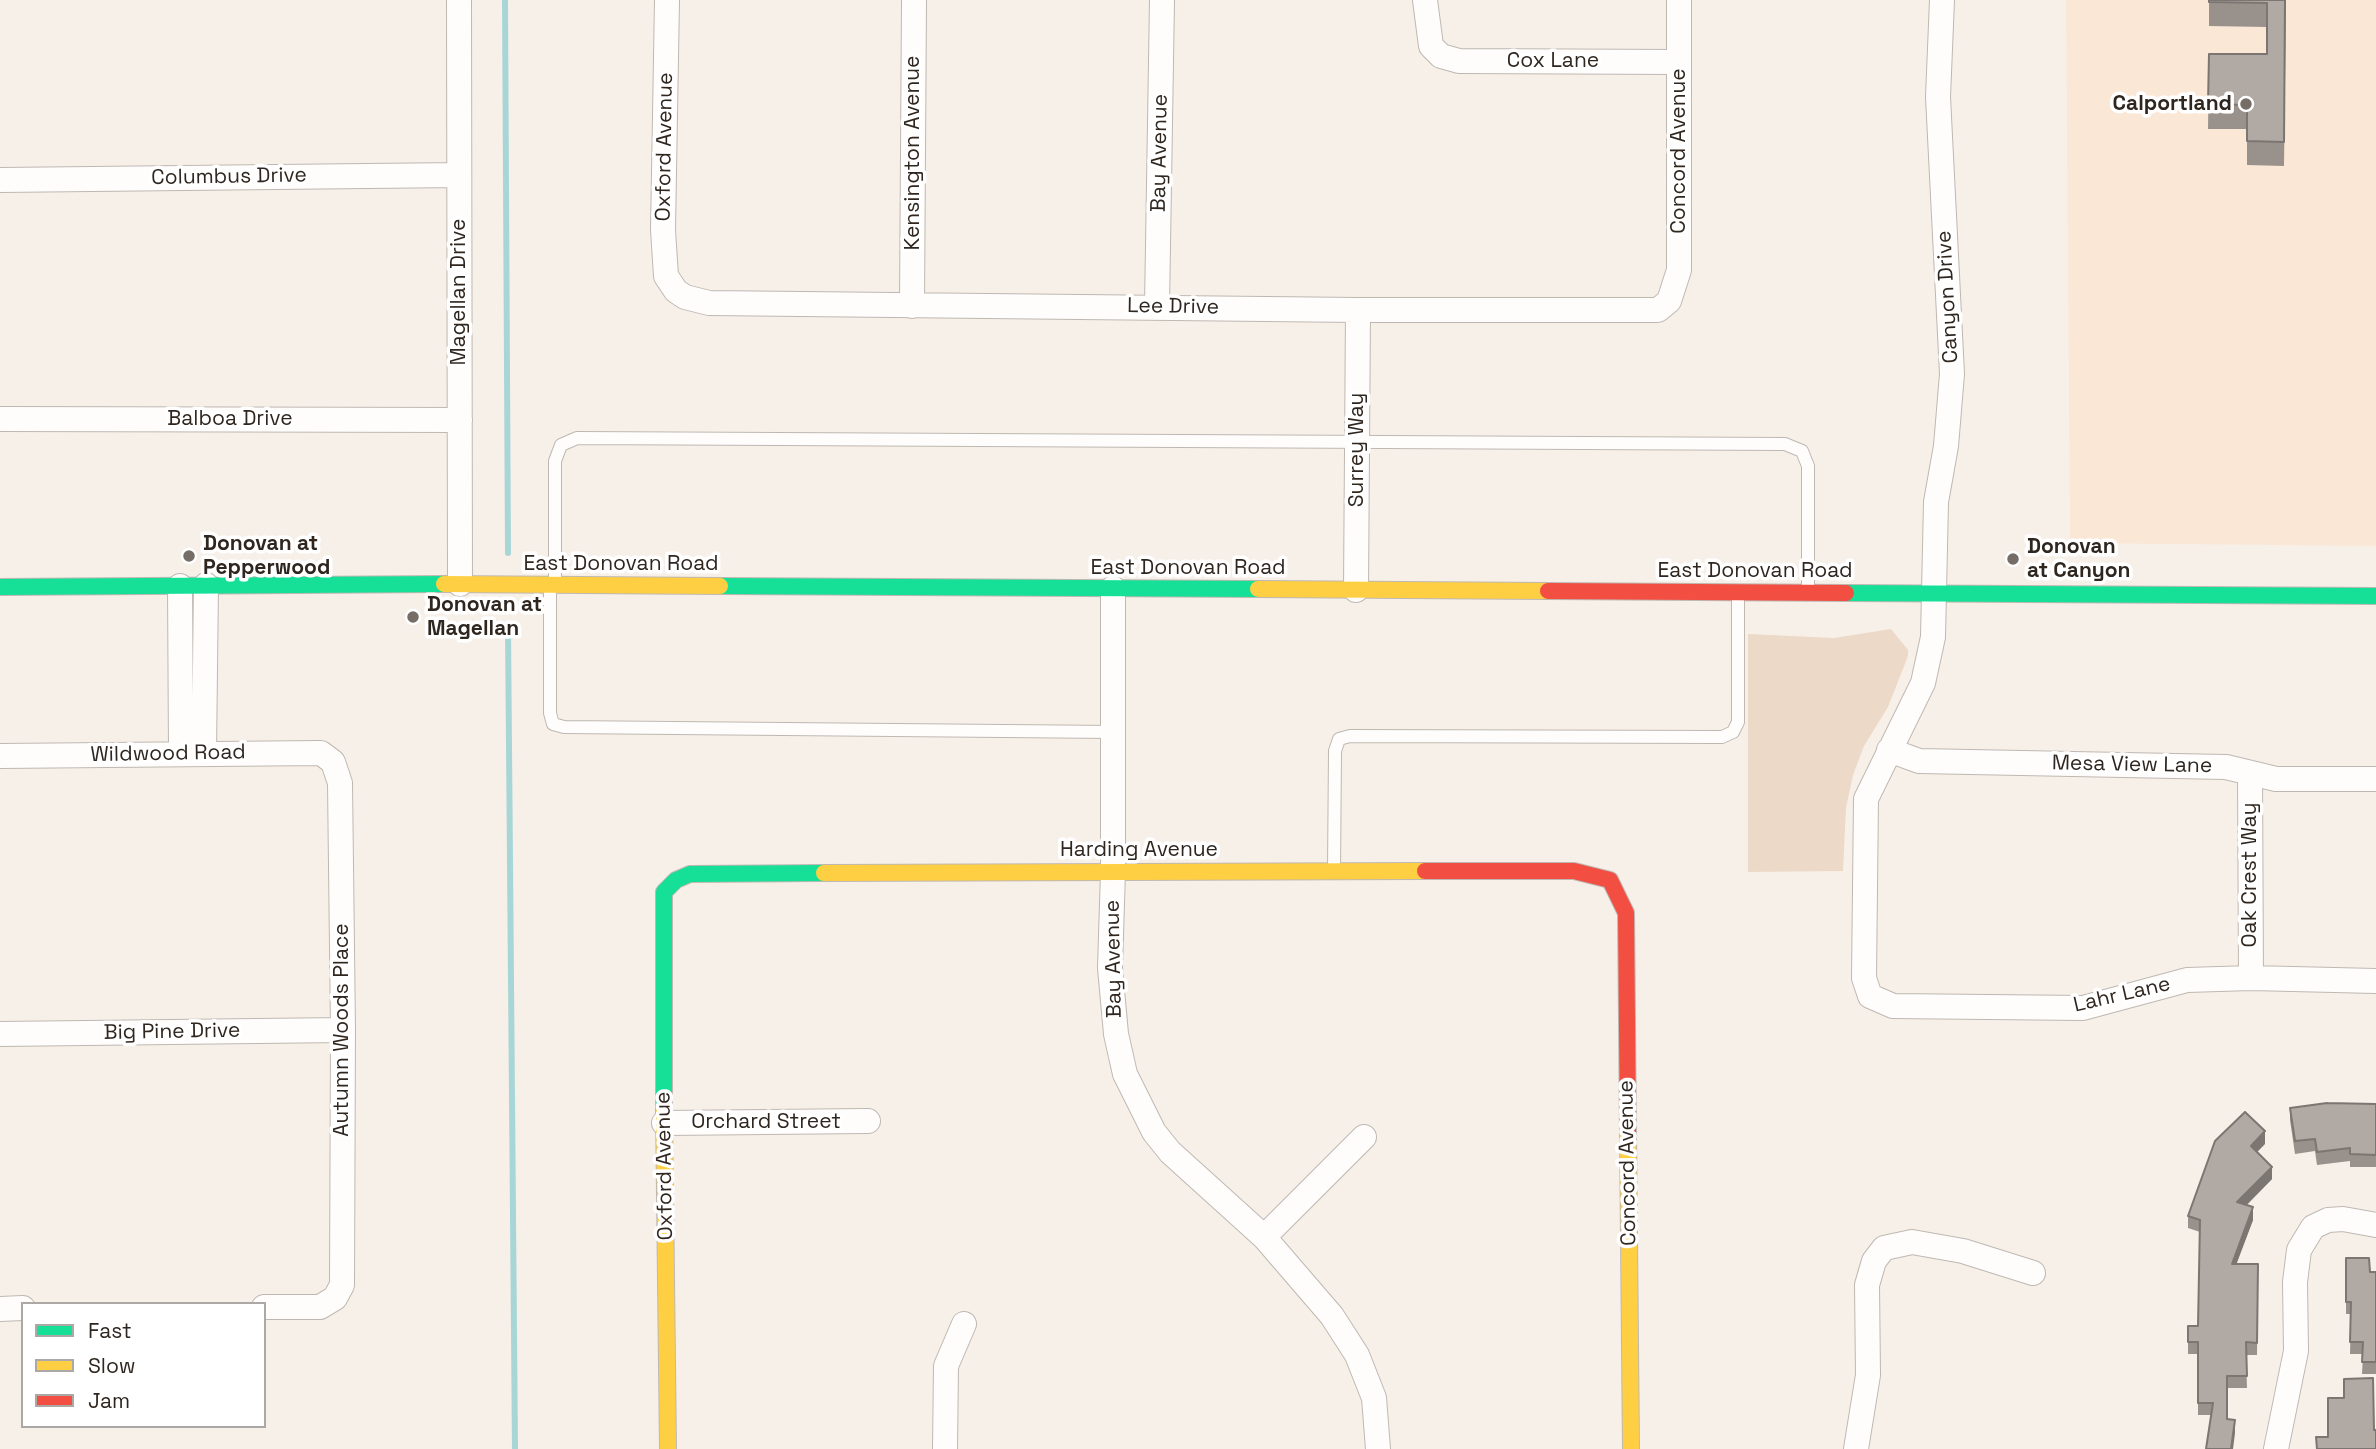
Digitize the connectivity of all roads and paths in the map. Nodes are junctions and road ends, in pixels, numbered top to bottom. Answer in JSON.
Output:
{"nodes":[{"id":1,"x":458,"y":0,"type":"edge"},
{"id":2,"x":667,"y":0,"type":"edge"},
{"id":3,"x":914,"y":0,"type":"edge"},
{"id":4,"x":1162,"y":0,"type":"edge"},
{"id":5,"x":1425,"y":0,"type":"edge"},
{"id":6,"x":1679,"y":0,"type":"edge"},
{"id":7,"x":1942,"y":0,"type":"edge"},
{"id":8,"x":1679,"y":62,"type":"junction"},
{"id":9,"x":459,"y":175,"type":"junction"},
{"id":10,"x":0,"y":180,"type":"edge"},
{"id":11,"x":676,"y":291,"type":"joint"},
{"id":12,"x":1669,"y":301,"type":"joint"},
{"id":13,"x":912,"y":306,"type":"junction"},
{"id":14,"x":1157,"y":306,"type":"junction"},
{"id":15,"x":1358,"y":310,"type":"junction"},
{"id":16,"x":0,"y":419,"type":"edge"},
{"id":17,"x":460,"y":420,"type":"junction"},
{"id":18,"x":1357,"y":442,"type":"junction"},
{"id":19,"x":460,"y":584,"type":"junction"},
{"id":20,"x":552,"y":584,"type":"junction"},
{"id":21,"x":206,"y":585,"type":"junction"},
{"id":22,"x":180,"y":586,"type":"junction"},
{"id":23,"x":0,"y":587,"type":"edge"},
{"id":24,"x":1113,"y":588,"type":"junction"},
{"id":25,"x":1356,"y":590,"type":"junction"},
{"id":26,"x":1738,"y":592,"type":"junction"},
{"id":27,"x":1808,"y":593,"type":"junction"},
{"id":28,"x":1933,"y":593,"type":"junction"},
{"id":29,"x":2376,"y":596,"type":"edge"},
{"id":30,"x":1114,"y":732,"type":"junction"},
{"id":31,"x":1889,"y":750,"type":"junction"},
{"id":32,"x":193,"y":753,"type":"junction"},
{"id":33,"x":0,"y":756,"type":"edge"},
{"id":34,"x":333,"y":762,"type":"joint"},
{"id":35,"x":2250,"y":773,"type":"junction"},
{"id":36,"x":2376,"y":779,"type":"edge"},
{"id":37,"x":1113,"y":871,"type":"junction"},
{"id":38,"x":1334,"y":871,"type":"junction"},
{"id":39,"x":1610,"y":880,"type":"joint"},
{"id":40,"x":670,"y":885,"type":"joint"},
{"id":41,"x":2250,"y":978,"type":"junction"},
{"id":42,"x":2376,"y":981,"type":"edge"},
{"id":43,"x":1870,"y":996,"type":"joint"},
{"id":44,"x":343,"y":1030,"type":"junction"},
{"id":45,"x":0,"y":1034,"type":"edge"},
{"id":46,"x":868,"y":1121,"type":"dead end"},
{"id":47,"x":664,"y":1123,"type":"junction"},
{"id":48,"x":1364,"y":1137,"type":"dead end"},
{"id":49,"x":2376,"y":1225,"type":"edge"},
{"id":50,"x":1264,"y":1237,"type":"junction"},
{"id":51,"x":2033,"y":1273,"type":"dead end"},
{"id":52,"x":266,"y":1307,"type":"edge"},
{"id":53,"x":21,"y":1308,"type":"edge"},
{"id":54,"x":0,"y":1309,"type":"edge"},
{"id":55,"x":964,"y":1324,"type":"dead end"},
{"id":56,"x":668,"y":1449,"type":"edge"},
{"id":57,"x":945,"y":1449,"type":"edge"},
{"id":58,"x":1378,"y":1449,"type":"edge"},
{"id":59,"x":1631,"y":1449,"type":"edge"},
{"id":60,"x":1856,"y":1449,"type":"edge"},
{"id":61,"x":2276,"y":1449,"type":"edge"}],
"edges":[{"from":1,"to":9,"type":"street","name":"Magellan Drive"},
{"from":2,"to":11,"type":"street","name":"Oxford Avenue"},
{"from":3,"to":13,"type":"street","name":"Kensington Avenue"},
{"from":4,"to":14,"type":"street","name":"Bay Avenue"},
{"from":5,"to":8,"type":"street","name":"Cox Lane"},
{"from":6,"to":8,"type":"street","name":"Concord Avenue"},
{"from":7,"to":28,"type":"street","name":"Canyon Drive"},
{"from":8,"to":12,"type":"street","name":"Concord Avenue"},
{"from":9,"to":10,"type":"street","name":"Columbus Drive"},
{"from":9,"to":17,"type":"street","name":"Magellan Drive"},
{"from":11,"to":13,"type":"street","name":"Lee Drive"},
{"from":12,"to":15,"type":"street","name":"Lee Drive"},
{"from":13,"to":14,"type":"street","name":"Lee Drive"},
{"from":14,"to":15,"type":"street","name":"Lee Drive"},
{"from":15,"to":18,"type":"street","name":"Surrey Way"},
{"from":16,"to":17,"type":"street","name":"Balboa Drive"},
{"from":17,"to":19,"type":"street","name":"Magellan Drive"},
{"from":18,"to":20,"type":"lane"},
{"from":18,"to":25,"type":"street","name":"Surrey Way"},
{"from":18,"to":27,"type":"lane"},
{"from":19,"to":20,"type":"street","name":"East Donovan Road"},
{"from":19,"to":21,"type":"street","name":"East Donovan Road"},
{"from":20,"to":24,"type":"street","name":"East Donovan Road"},
{"from":20,"to":30,"type":"lane"},
{"from":21,"to":22,"type":"street","name":"East Donovan Road"},
{"from":21,"to":32,"type":"street"},
{"from":22,"to":23,"type":"street","name":"East Donovan Road"},
{"from":22,"to":32,"type":"street"},
{"from":24,"to":25,"type":"street","name":"East Donovan Road"},
{"from":24,"to":30,"type":"street","name":"Bay Avenue"},
{"from":25,"to":26,"type":"street","name":"East Donovan Road"},
{"from":26,"to":27,"type":"street","name":"East Donovan Road"},
{"from":26,"to":38,"type":"lane"},
{"from":27,"to":28,"type":"street","name":"East Donovan Road"},
{"from":28,"to":29,"type":"street","name":"East Donovan Road"},
{"from":28,"to":31,"type":"street","name":"Canyon Drive"},
{"from":30,"to":37,"type":"street","name":"Bay Avenue"},
{"from":31,"to":35,"type":"street","name":"Mesa View Lane"},
{"from":31,"to":43,"type":"street","name":"Canyon Drive"},
{"from":32,"to":33,"type":"street","name":"Wildwood Road"},
{"from":32,"to":34,"type":"street","name":"Wildwood Road"},
{"from":34,"to":44,"type":"street","name":"Autumn Woods Place"},
{"from":35,"to":36,"type":"street","name":"Mesa View Lane"},
{"from":35,"to":41,"type":"street","name":"Oak Crest Way"},
{"from":37,"to":38,"type":"street","name":"Harding Avenue"},
{"from":37,"to":40,"type":"street","name":"Harding Avenue"},
{"from":37,"to":50,"type":"street","name":"Bay Avenue"},
{"from":38,"to":39,"type":"street","name":"Harding Avenue"},
{"from":39,"to":59,"type":"street","name":"Concord Avenue"},
{"from":40,"to":47,"type":"street","name":"Oxford Avenue"},
{"from":41,"to":42,"type":"street","name":"Lahr Lane"},
{"from":41,"to":43,"type":"street","name":"Lahr Lane"},
{"from":44,"to":45,"type":"street","name":"Big Pine Drive"},
{"from":44,"to":52,"type":"street","name":"Autumn Woods Place"},
{"from":46,"to":47,"type":"street","name":"Orchard Street"},
{"from":47,"to":56,"type":"street","name":"Oxford Avenue"},
{"from":48,"to":50,"type":"street"},
{"from":49,"to":61,"type":"street"},
{"from":50,"to":58,"type":"street","name":"Bay Avenue"},
{"from":51,"to":60,"type":"street"},
{"from":53,"to":54,"type":"street"},
{"from":55,"to":57,"type":"street"}]}
